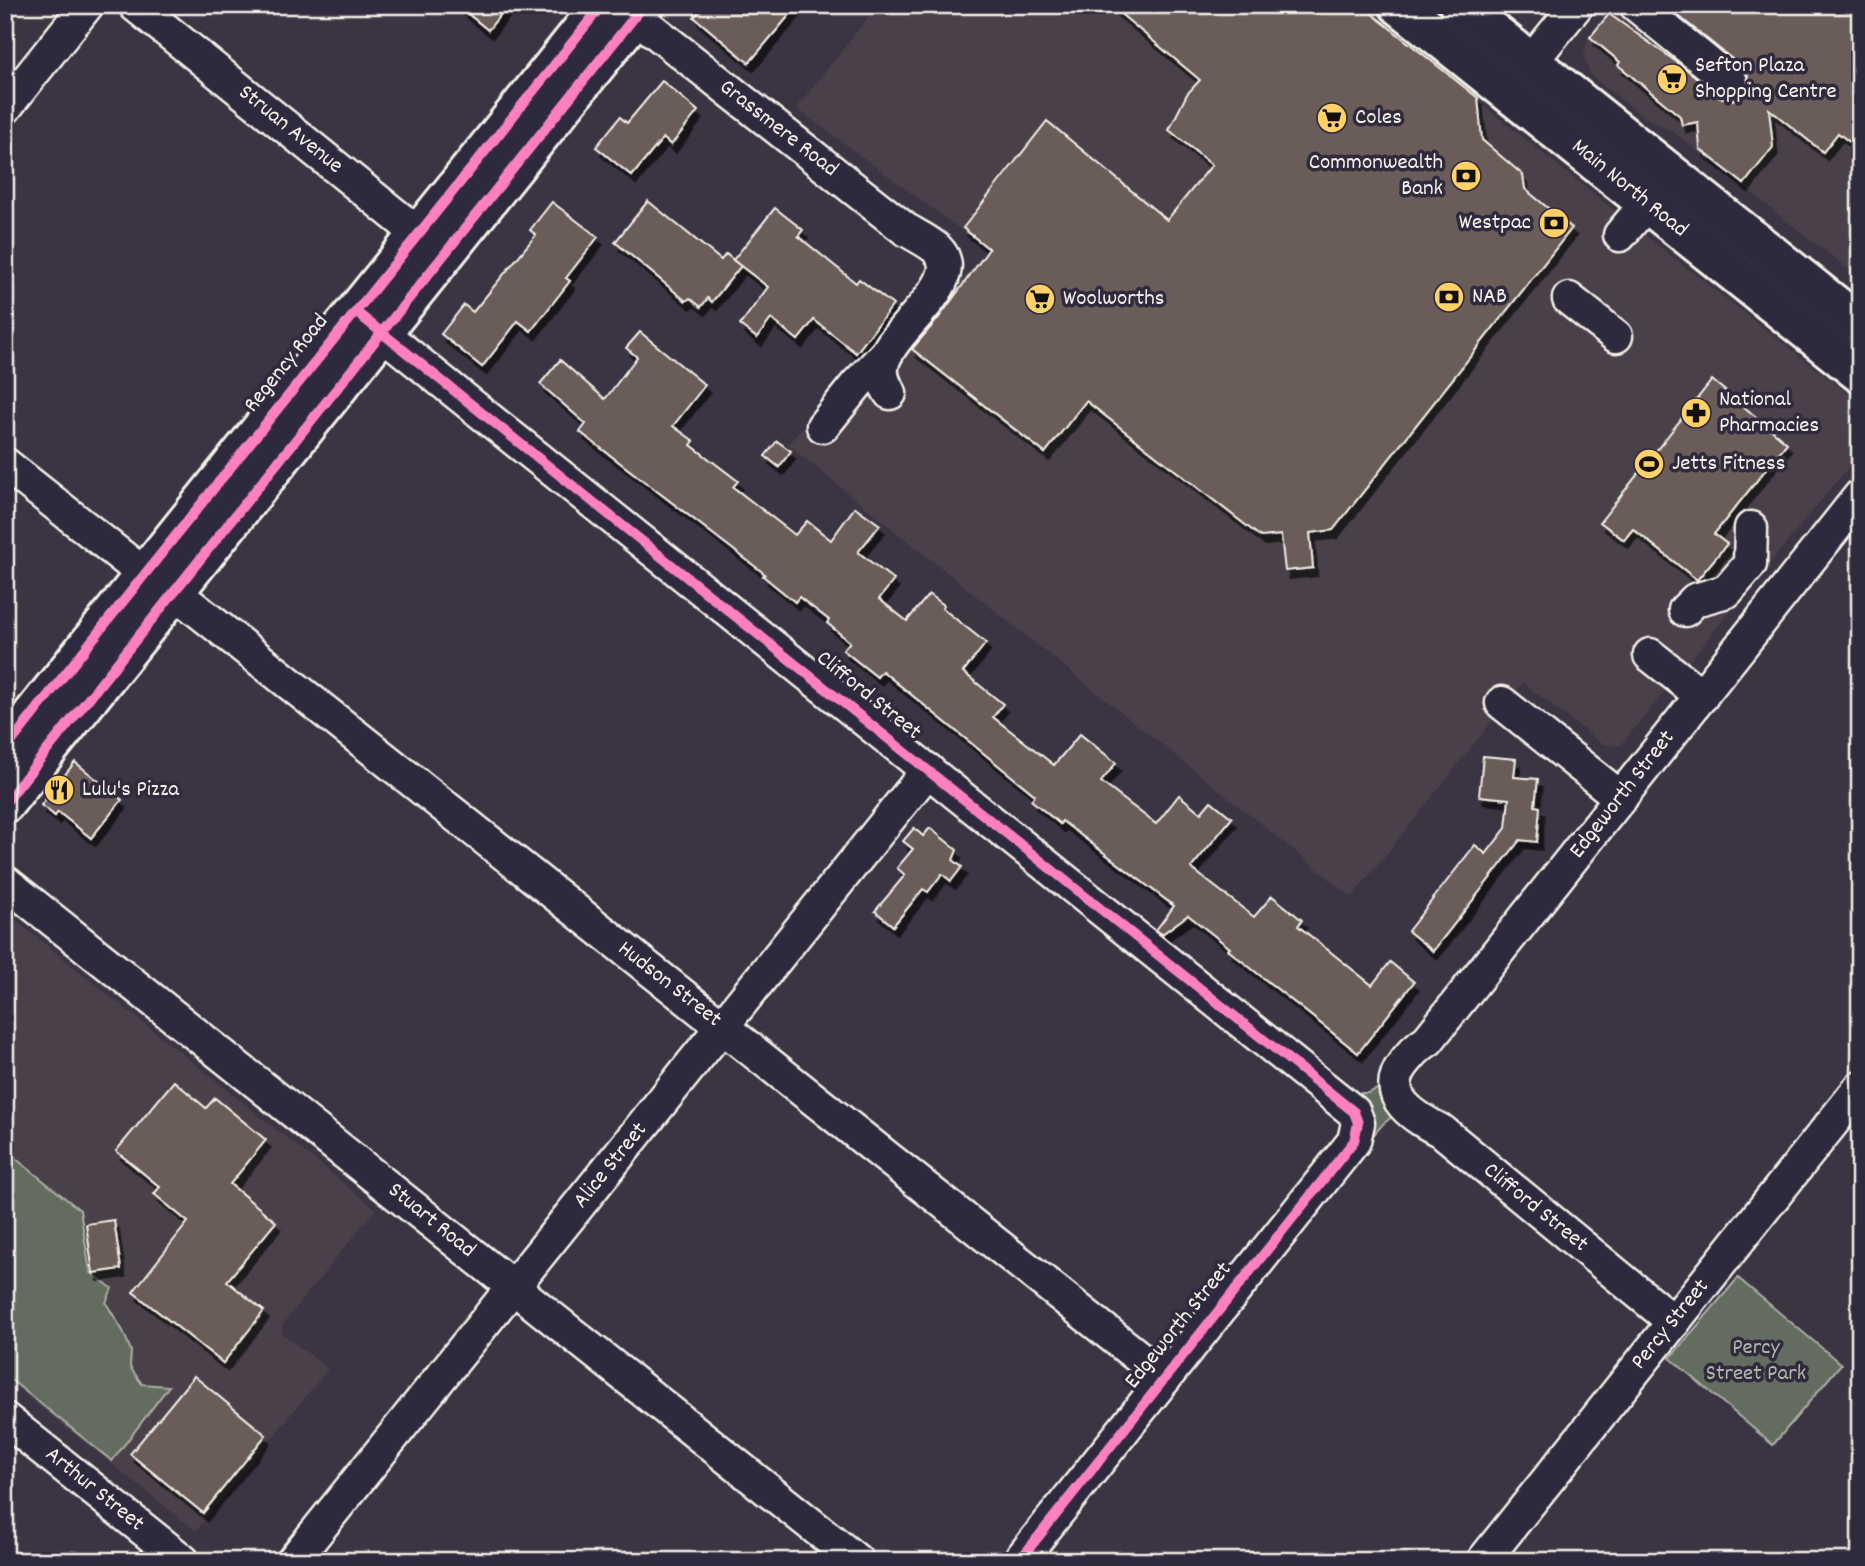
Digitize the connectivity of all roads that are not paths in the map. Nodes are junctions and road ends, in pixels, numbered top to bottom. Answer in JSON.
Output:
{"nodes":[{"id":1,"x":87,"y":5,"type":"edge"},
{"id":2,"x":135,"y":5,"type":"edge"},
{"id":3,"x":1399,"y":5,"type":"edge"},
{"id":4,"x":1459,"y":5,"type":"edge"},
{"id":5,"x":1577,"y":5,"type":"edge"},
{"id":6,"x":1636,"y":5,"type":"edge"},
{"id":7,"x":626,"y":8,"type":"edge"},
{"id":8,"x":1531,"y":62,"type":"junction"},
{"id":9,"x":1731,"y":82,"type":"dead end"},
{"id":10,"x":5,"y":108,"type":"edge"},
{"id":11,"x":1647,"y":203,"type":"junction"},
{"id":12,"x":1620,"y":235,"type":"dead end"},
{"id":13,"x":432,"y":245,"type":"junction"},
{"id":14,"x":1569,"y":299,"type":"dead end"},
{"id":15,"x":369,"y":323,"type":"junction"},
{"id":16,"x":1860,"y":325,"type":"edge"},
{"id":17,"x":1616,"y":336,"type":"dead end"},
{"id":18,"x":885,"y":355,"type":"junction"},
{"id":19,"x":1860,"y":373,"type":"edge"},
{"id":20,"x":890,"y":393,"type":"dead end"},
{"id":21,"x":823,"y":426,"type":"dead end"},
{"id":22,"x":5,"y":464,"type":"edge"},
{"id":23,"x":1860,"y":496,"type":"edge"},
{"id":24,"x":1751,"y":528,"type":"dead end"},
{"id":25,"x":159,"y":582,"type":"junction"},
{"id":26,"x":1685,"y":610,"type":"dead end"},
{"id":27,"x":1650,"y":656,"type":"dead end"},
{"id":28,"x":1702,"y":696,"type":"junction"},
{"id":29,"x":1502,"y":703,"type":"dead end"},
{"id":30,"x":5,"y":750,"type":"edge"},
{"id":31,"x":928,"y":770,"type":"junction"},
{"id":32,"x":1621,"y":798,"type":"junction"},
{"id":33,"x":5,"y":803,"type":"edge"},
{"id":34,"x":5,"y":882,"type":"edge"},
{"id":35,"x":722,"y":1027,"type":"junction"},
{"id":36,"x":1860,"y":1088,"type":"edge"},
{"id":37,"x":1397,"y":1096,"type":"joint"},
{"id":38,"x":1354,"y":1112,"type":"joint"},
{"id":39,"x":513,"y":1287,"type":"junction"},
{"id":40,"x":1674,"y":1322,"type":"junction"},
{"id":41,"x":1164,"y":1378,"type":"junction"},
{"id":42,"x":5,"y":1419,"type":"edge"},
{"id":43,"x":183,"y":1561,"type":"edge"},
{"id":44,"x":293,"y":1561,"type":"edge"},
{"id":45,"x":857,"y":1561,"type":"edge"},
{"id":46,"x":1019,"y":1561,"type":"edge"},
{"id":47,"x":1483,"y":1561,"type":"edge"}],
"edges":[{"from":1,"to":10,"type":"street"},
{"from":2,"to":13,"type":"street","name":"Struan Avenue"},
{"from":3,"to":11,"type":"main road","name":"Main North Road"},
{"from":4,"to":8,"type":"main road","name":"Main North Road"},
{"from":5,"to":8,"type":"street"},
{"from":6,"to":9,"type":"street"},
{"from":7,"to":13,"type":"main road"},
{"from":7,"to":18,"type":"street","name":"Grassmere Road"},
{"from":8,"to":16,"type":"main road","name":"Main North Road"},
{"from":11,"to":12,"type":"street"},
{"from":11,"to":19,"type":"main road","name":"Main North Road"},
{"from":13,"to":15,"type":"main road"},
{"from":14,"to":17,"type":"street"},
{"from":15,"to":25,"type":"main road"},
{"from":15,"to":31,"type":"street","name":"Clifford Street"},
{"from":18,"to":20,"type":"street"},
{"from":18,"to":21,"type":"street"},
{"from":22,"to":25,"type":"street","name":"Hudson Street"},
{"from":23,"to":28,"type":"street","name":"Edgeworth Street"},
{"from":24,"to":26,"type":"street"},
{"from":25,"to":30,"type":"main road"},
{"from":25,"to":33,"type":"main road"},
{"from":25,"to":35,"type":"street","name":"Hudson Street"},
{"from":27,"to":28,"type":"street"},
{"from":28,"to":32,"type":"street","name":"Edgeworth Street"},
{"from":29,"to":32,"type":"street"},
{"from":31,"to":35,"type":"street","name":"Alice Street"},
{"from":31,"to":38,"type":"street","name":"Clifford Street"},
{"from":32,"to":37,"type":"street","name":"Edgeworth Street"},
{"from":34,"to":39,"type":"street","name":"Stuart Road"},
{"from":35,"to":39,"type":"street","name":"Alice Street"},
{"from":35,"to":41,"type":"street","name":"Hudson Street"},
{"from":36,"to":40,"type":"street","name":"Percy Street"},
{"from":37,"to":40,"type":"street","name":"Clifford Street"},
{"from":38,"to":41,"type":"street","name":"Edgeworth Street"},
{"from":39,"to":44,"type":"street","name":"Alice Street"},
{"from":39,"to":45,"type":"street","name":"Stuart Road"},
{"from":40,"to":47,"type":"street","name":"Percy Street"},
{"from":41,"to":46,"type":"street","name":"Edgeworth Street"},
{"from":42,"to":43,"type":"street","name":"Arthur Street"}]}
